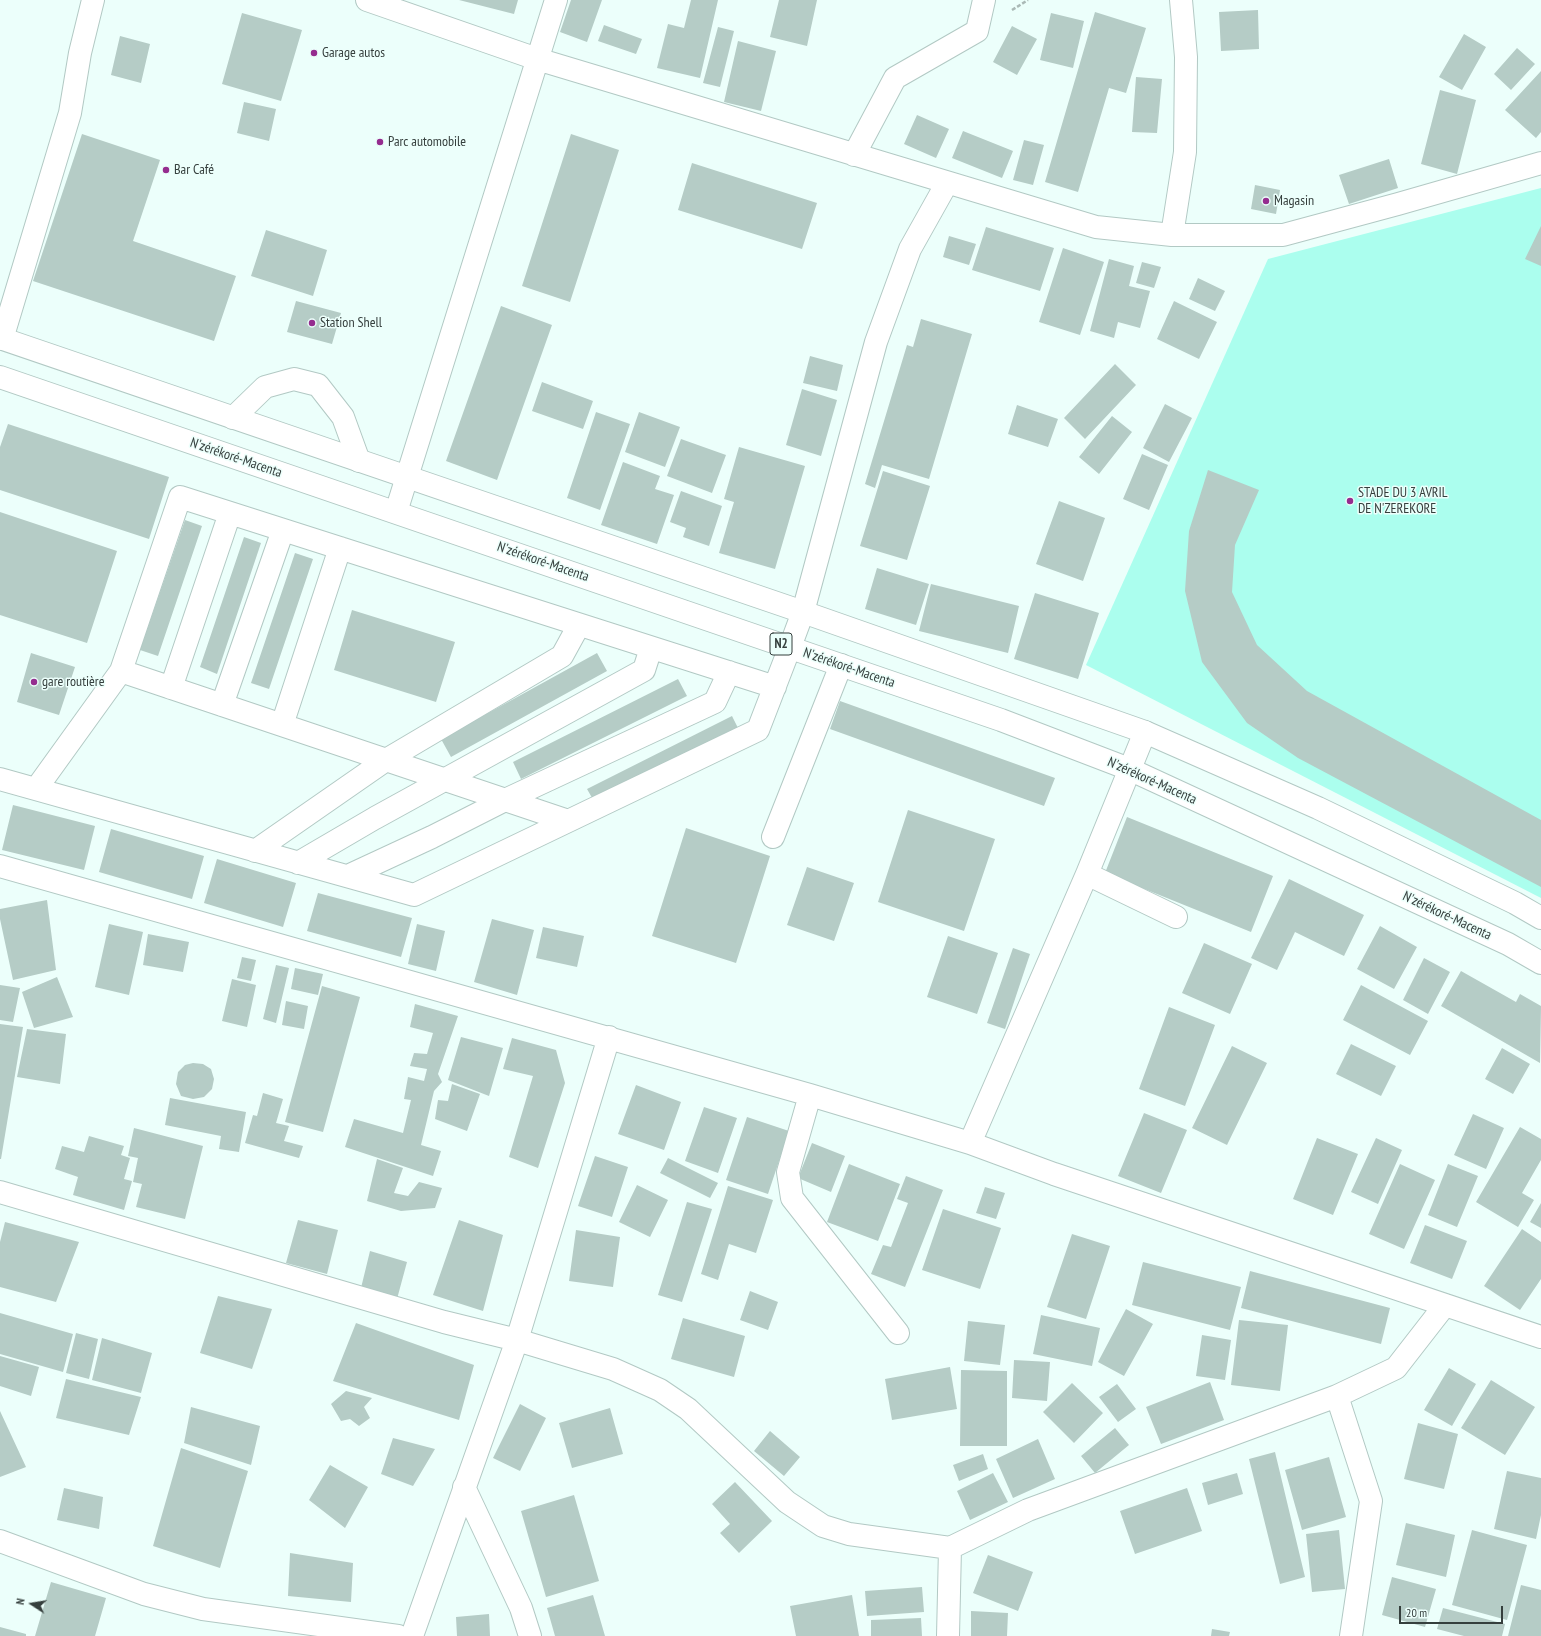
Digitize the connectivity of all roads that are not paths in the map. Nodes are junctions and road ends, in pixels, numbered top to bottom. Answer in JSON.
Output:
{"nodes":[{"id":1,"x":93,"y":0,"type":"edge"},
{"id":2,"x":367,"y":0,"type":"edge"},
{"id":3,"x":556,"y":0,"type":"edge"},
{"id":4,"x":984,"y":0,"type":"edge"},
{"id":5,"x":1181,"y":0,"type":"edge"},
{"id":6,"x":537,"y":59,"type":"junction"},
{"id":7,"x":854,"y":155,"type":"junction"},
{"id":8,"x":1541,"y":163,"type":"edge"},
{"id":9,"x":948,"y":183,"type":"junction"},
{"id":10,"x":1172,"y":235,"type":"junction"},
{"id":11,"x":1,"y":339,"type":"edge"},
{"id":12,"x":0,"y":377,"type":"edge"},
{"id":13,"x":233,"y":418,"type":"junction"},
{"id":14,"x":359,"y":461,"type":"junction"},
{"id":15,"x":406,"y":477,"type":"junction"},
{"id":16,"x":396,"y":512,"type":"junction"},
{"id":17,"x":230,"y":513,"type":"junction"},
{"id":18,"x":283,"y":530,"type":"junction"},
{"id":19,"x":340,"y":548,"type":"junction"},
{"id":20,"x":803,"y":612,"type":"junction"},
{"id":21,"x":579,"y":625,"type":"junction"},
{"id":22,"x":652,"y":648,"type":"junction"},
{"id":23,"x":790,"y":648,"type":"junction"},
{"id":24,"x":841,"y":665,"type":"junction"},
{"id":25,"x":121,"y":671,"type":"junction"},
{"id":26,"x":729,"y":672,"type":"junction"},
{"id":27,"x":775,"y":687,"type":"junction"},
{"id":28,"x":171,"y":688,"type":"junction"},
{"id":29,"x":222,"y":705,"type":"junction"},
{"id":30,"x":282,"y":725,"type":"junction"},
{"id":31,"x":1145,"y":732,"type":"junction"},
{"id":32,"x":386,"y":760,"type":"junction"},
{"id":33,"x":1129,"y":769,"type":"junction"},
{"id":34,"x":0,"y":779,"type":"edge"},
{"id":35,"x":445,"y":780,"type":"junction"},
{"id":36,"x":36,"y":789,"type":"junction"},
{"id":37,"x":505,"y":800,"type":"junction"},
{"id":38,"x":568,"y":821,"type":"junction"},
{"id":39,"x":772,"y":837,"type":"dead end"},
{"id":40,"x":255,"y":851,"type":"junction"},
{"id":41,"x":298,"y":862,"type":"junction"},
{"id":42,"x":0,"y":866,"type":"edge"},
{"id":43,"x":1087,"y":874,"type":"junction"},
{"id":44,"x":348,"y":876,"type":"junction"},
{"id":45,"x":1176,"y":917,"type":"dead end"},
{"id":46,"x":1541,"y":918,"type":"edge"},
{"id":47,"x":1541,"y":963,"type":"edge"},
{"id":48,"x":609,"y":1037,"type":"junction"},
{"id":49,"x":810,"y":1095,"type":"junction"},
{"id":50,"x":970,"y":1143,"type":"junction"},
{"id":51,"x":0,"y":1192,"type":"edge"},
{"id":52,"x":1445,"y":1305,"type":"junction"},
{"id":53,"x":898,"y":1333,"type":"dead end"},
{"id":54,"x":1541,"y":1337,"type":"edge"},
{"id":55,"x":517,"y":1340,"type":"junction"},
{"id":56,"x":1337,"y":1396,"type":"junction"},
{"id":57,"x":464,"y":1487,"type":"junction"},
{"id":58,"x":0,"y":1541,"type":"edge"},
{"id":59,"x":950,"y":1548,"type":"junction"},
{"id":60,"x":398,"y":1636,"type":"edge"},
{"id":61,"x":412,"y":1636,"type":"edge"},
{"id":62,"x":530,"y":1636,"type":"edge"},
{"id":63,"x":948,"y":1636,"type":"edge"},
{"id":64,"x":1351,"y":1636,"type":"edge"}],
"edges":[{"from":1,"to":11,"type":"main road"},
{"from":2,"to":6,"type":"main road"},
{"from":3,"to":6,"type":"main road"},
{"from":4,"to":7,"type":"main road"},
{"from":5,"to":10,"type":"main road"},
{"from":6,"to":7,"type":"main road"},
{"from":6,"to":15,"type":"main road"},
{"from":7,"to":9,"type":"main road"},
{"from":8,"to":10,"type":"main road"},
{"from":9,"to":10,"type":"main road"},
{"from":9,"to":20,"type":"main road"},
{"from":11,"to":13,"type":"main road"},
{"from":12,"to":16,"type":"main road","name":"N'zérékoré-Macenta","number":"N2"},
{"from":13,"to":14,"type":"main road"},
{"from":13,"to":14,"type":"main road"},
{"from":14,"to":15,"type":"main road"},
{"from":15,"to":16,"type":"main road"},
{"from":15,"to":20,"type":"main road"},
{"from":16,"to":23,"type":"main road","name":"N'zérékoré-Macenta","number":"N2"},
{"from":17,"to":18,"type":"main road"},
{"from":17,"to":25,"type":"main road"},
{"from":17,"to":28,"type":"main road"},
{"from":18,"to":19,"type":"main road"},
{"from":18,"to":29,"type":"main road"},
{"from":19,"to":21,"type":"main road"},
{"from":19,"to":30,"type":"main road"},
{"from":20,"to":23,"type":"main road"},
{"from":20,"to":31,"type":"main road"},
{"from":21,"to":22,"type":"main road"},
{"from":21,"to":32,"type":"main road"},
{"from":22,"to":26,"type":"main road"},
{"from":22,"to":35,"type":"main road"},
{"from":23,"to":24,"type":"main road","name":"N'zérékoré-Macenta","number":"N2"},
{"from":23,"to":27,"type":"main road"},
{"from":24,"to":33,"type":"main road","name":"N'zérékoré-Macenta","number":"N2"},
{"from":24,"to":39,"type":"main road"},
{"from":25,"to":28,"type":"main road"},
{"from":25,"to":36,"type":"main road"},
{"from":26,"to":27,"type":"main road"},
{"from":26,"to":37,"type":"main road"},
{"from":27,"to":38,"type":"main road"},
{"from":28,"to":29,"type":"main road"},
{"from":29,"to":30,"type":"main road"},
{"from":30,"to":32,"type":"main road"},
{"from":31,"to":33,"type":"main road"},
{"from":31,"to":46,"type":"main road"},
{"from":32,"to":35,"type":"main road"},
{"from":32,"to":40,"type":"main road"},
{"from":33,"to":43,"type":"main road"},
{"from":33,"to":47,"type":"main road","name":"N'zérékoré-Macenta","number":"N2"},
{"from":34,"to":36,"type":"main road"},
{"from":35,"to":37,"type":"main road"},
{"from":35,"to":41,"type":"main road"},
{"from":36,"to":40,"type":"main road"},
{"from":37,"to":38,"type":"main road"},
{"from":37,"to":44,"type":"main road"},
{"from":38,"to":44,"type":"main road"},
{"from":40,"to":41,"type":"main road"},
{"from":41,"to":44,"type":"main road"},
{"from":42,"to":48,"type":"main road"},
{"from":43,"to":45,"type":"main road"},
{"from":43,"to":50,"type":"main road"},
{"from":48,"to":49,"type":"main road"},
{"from":48,"to":55,"type":"main road"},
{"from":49,"to":50,"type":"main road"},
{"from":49,"to":53,"type":"main road"},
{"from":50,"to":52,"type":"main road"},
{"from":51,"to":55,"type":"main road"},
{"from":52,"to":54,"type":"main road"},
{"from":52,"to":56,"type":"main road"},
{"from":55,"to":57,"type":"main road"},
{"from":55,"to":59,"type":"main road"},
{"from":56,"to":59,"type":"main road"},
{"from":56,"to":64,"type":"main road"},
{"from":57,"to":61,"type":"main road"},
{"from":57,"to":62,"type":"main road"},
{"from":58,"to":60,"type":"main road"},
{"from":59,"to":63,"type":"main road"}]}
